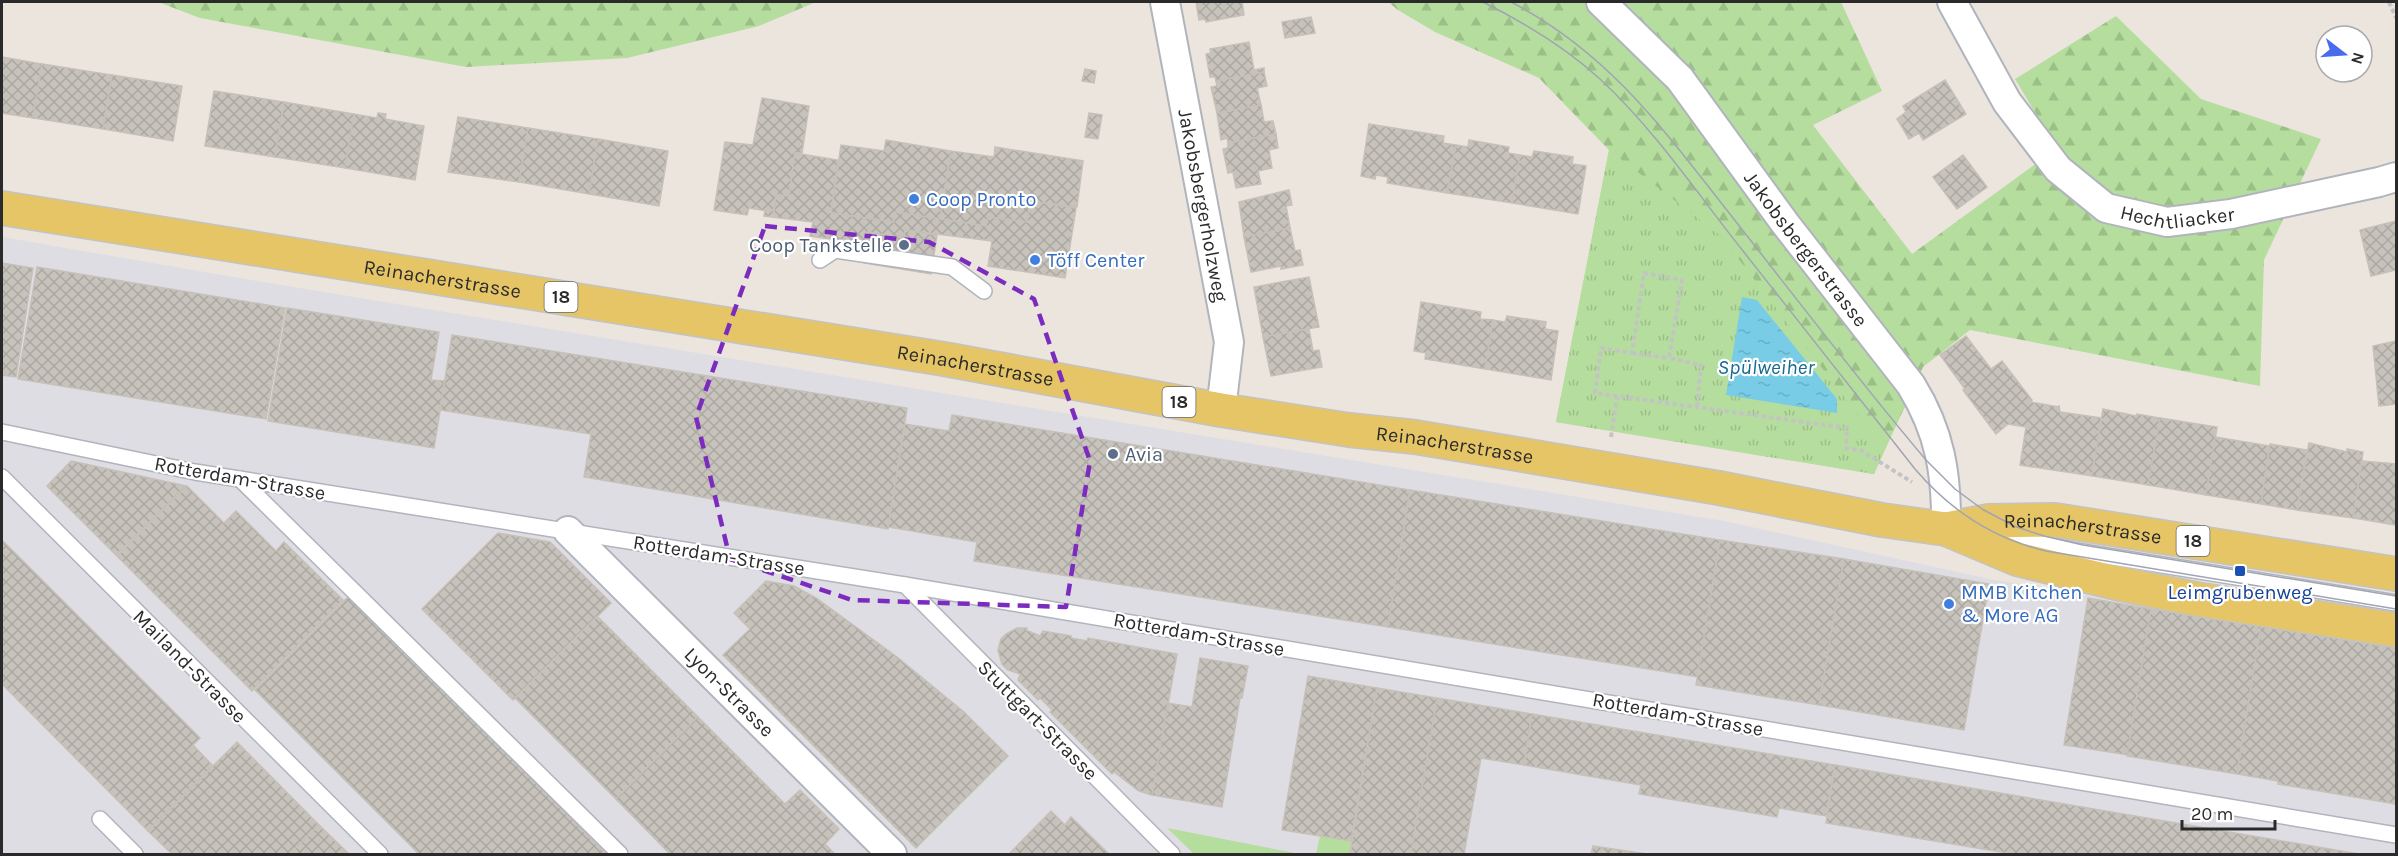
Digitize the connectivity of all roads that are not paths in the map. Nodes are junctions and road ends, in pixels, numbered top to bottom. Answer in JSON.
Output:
{"nodes":[{"id":1,"x":1165,"y":2,"type":"edge"},
{"id":2,"x":1601,"y":2,"type":"edge"},
{"id":3,"x":1952,"y":2,"type":"edge"},
{"id":4,"x":2397,"y":177,"type":"edge"},
{"id":5,"x":2,"y":208,"type":"edge"},
{"id":6,"x":820,"y":260,"type":"dead end"},
{"id":7,"x":984,"y":291,"type":"dead end"},
{"id":8,"x":1221,"y":410,"type":"junction"},
{"id":9,"x":2,"y":432,"type":"edge"},
{"id":10,"x":2,"y":477,"type":"edge"},
{"id":11,"x":240,"y":479,"type":"junction"},
{"id":12,"x":1989,"y":521,"type":"junction"},
{"id":13,"x":1946,"y":529,"type":"junction"},
{"id":14,"x":568,"y":531,"type":"junction"},
{"id":15,"x":2397,"y":574,"type":"edge"},
{"id":16,"x":905,"y":585,"type":"junction"},
{"id":17,"x":2397,"y":603,"type":"edge"},
{"id":18,"x":2397,"y":630,"type":"edge"},
{"id":19,"x":100,"y":819,"type":"dead end"},
{"id":20,"x":2397,"y":835,"type":"edge"},
{"id":21,"x":135,"y":855,"type":"edge"},
{"id":22,"x":380,"y":855,"type":"edge"},
{"id":23,"x":620,"y":855,"type":"edge"},
{"id":24,"x":891,"y":855,"type":"edge"},
{"id":25,"x":1172,"y":855,"type":"edge"}],
"edges":[{"from":1,"to":8,"type":"street","name":"Jakobsbergerholzweg"},
{"from":2,"to":13,"type":"street","name":"Jakobsbergerstrasse"},
{"from":3,"to":4,"type":"street","name":"Hechtliacker"},
{"from":5,"to":8,"type":"main road","name":"Reinacherstrasse","number":"18"},
{"from":6,"to":7,"type":"lane"},
{"from":8,"to":13,"type":"main road","name":"Reinacherstrasse","number":"18"},
{"from":9,"to":11,"type":"lane","name":"Rotterdam-Strasse"},
{"from":10,"to":22,"type":"lane","name":"Mailand-Strasse"},
{"from":11,"to":14,"type":"lane","name":"Rotterdam-Strasse"},
{"from":11,"to":23,"type":"lane"},
{"from":12,"to":13,"type":"main road","name":"Reinacherstrasse","number":"18"},
{"from":12,"to":15,"type":"main road","name":"Reinacherstrasse","number":"18"},
{"from":12,"to":17,"type":"lane"},
{"from":13,"to":18,"type":"main road","name":"Reinacherstrasse","number":"18"},
{"from":14,"to":16,"type":"lane","name":"Rotterdam-Strasse"},
{"from":14,"to":24,"type":"street","name":"Lyon-Strasse"},
{"from":16,"to":20,"type":"lane","name":"Rotterdam-Strasse"},
{"from":16,"to":25,"type":"lane","name":"Stuttgart-Strasse"},
{"from":19,"to":21,"type":"lane"}]}
